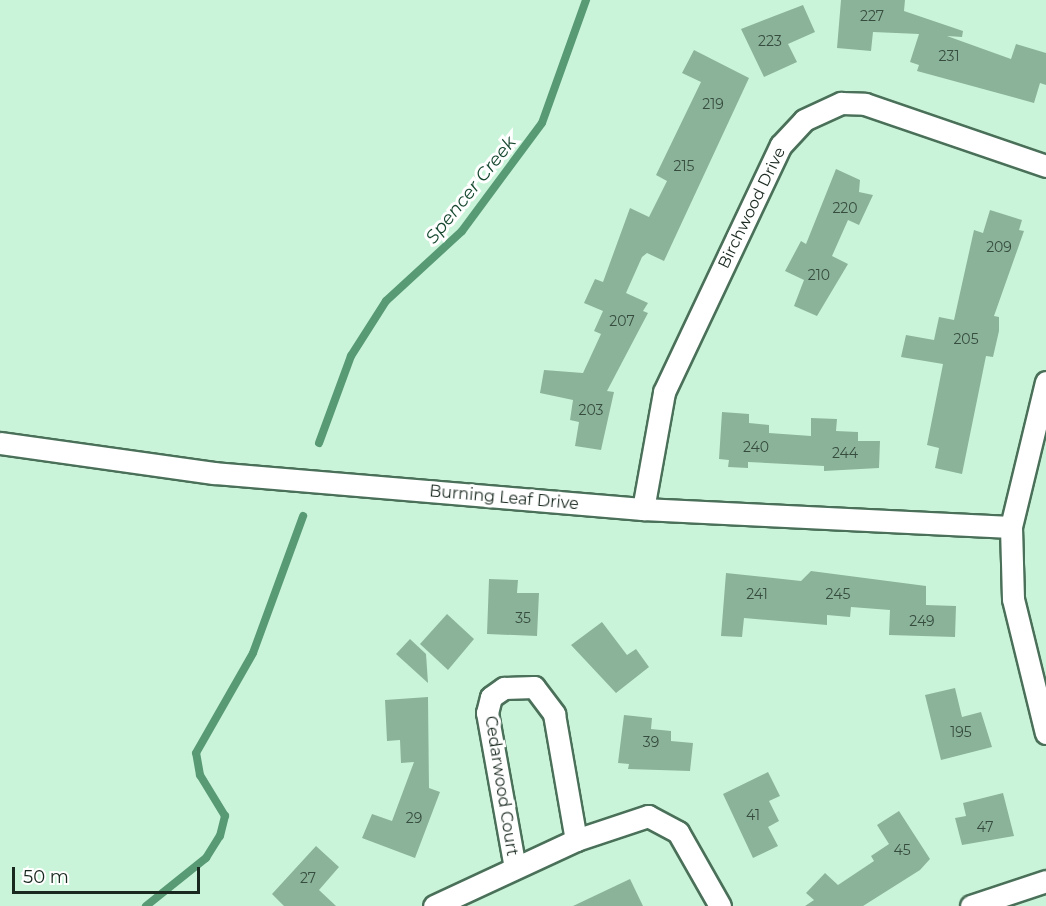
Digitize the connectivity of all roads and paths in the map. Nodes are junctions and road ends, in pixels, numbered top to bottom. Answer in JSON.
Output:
{"nodes":[{"id":1,"x":1046,"y":166,"type":"edge"},
{"id":2,"x":1046,"y":382,"type":"edge"},
{"id":3,"x":0,"y":443,"type":"edge"},
{"id":4,"x":643,"y":509,"type":"junction"},
{"id":5,"x":1011,"y":527,"type":"junction"},
{"id":6,"x":1046,"y":733,"type":"edge"},
{"id":7,"x":576,"y":840,"type":"junction"},
{"id":8,"x":515,"y":868,"type":"junction"},
{"id":9,"x":1046,"y":881,"type":"edge"},
{"id":10,"x":434,"y":906,"type":"edge"},
{"id":11,"x":720,"y":906,"type":"edge"},
{"id":12,"x":971,"y":906,"type":"edge"}],
"edges":[{"from":1,"to":4,"type":"street","name":"Birchwood Drive"},
{"from":2,"to":5,"type":"street"},
{"from":3,"to":4,"type":"street","name":"Burning Leaf Drive"},
{"from":4,"to":5,"type":"street","name":"Burning Leaf Drive"},
{"from":5,"to":6,"type":"street"},
{"from":7,"to":8,"type":"street","name":"Cedarwood Court"},
{"from":7,"to":8,"type":"street","name":"Cedarwood Court"},
{"from":7,"to":11,"type":"street","name":"Cedarwood Court"},
{"from":8,"to":10,"type":"street","name":"Cedarwood Court"},
{"from":9,"to":12,"type":"street"}]}
